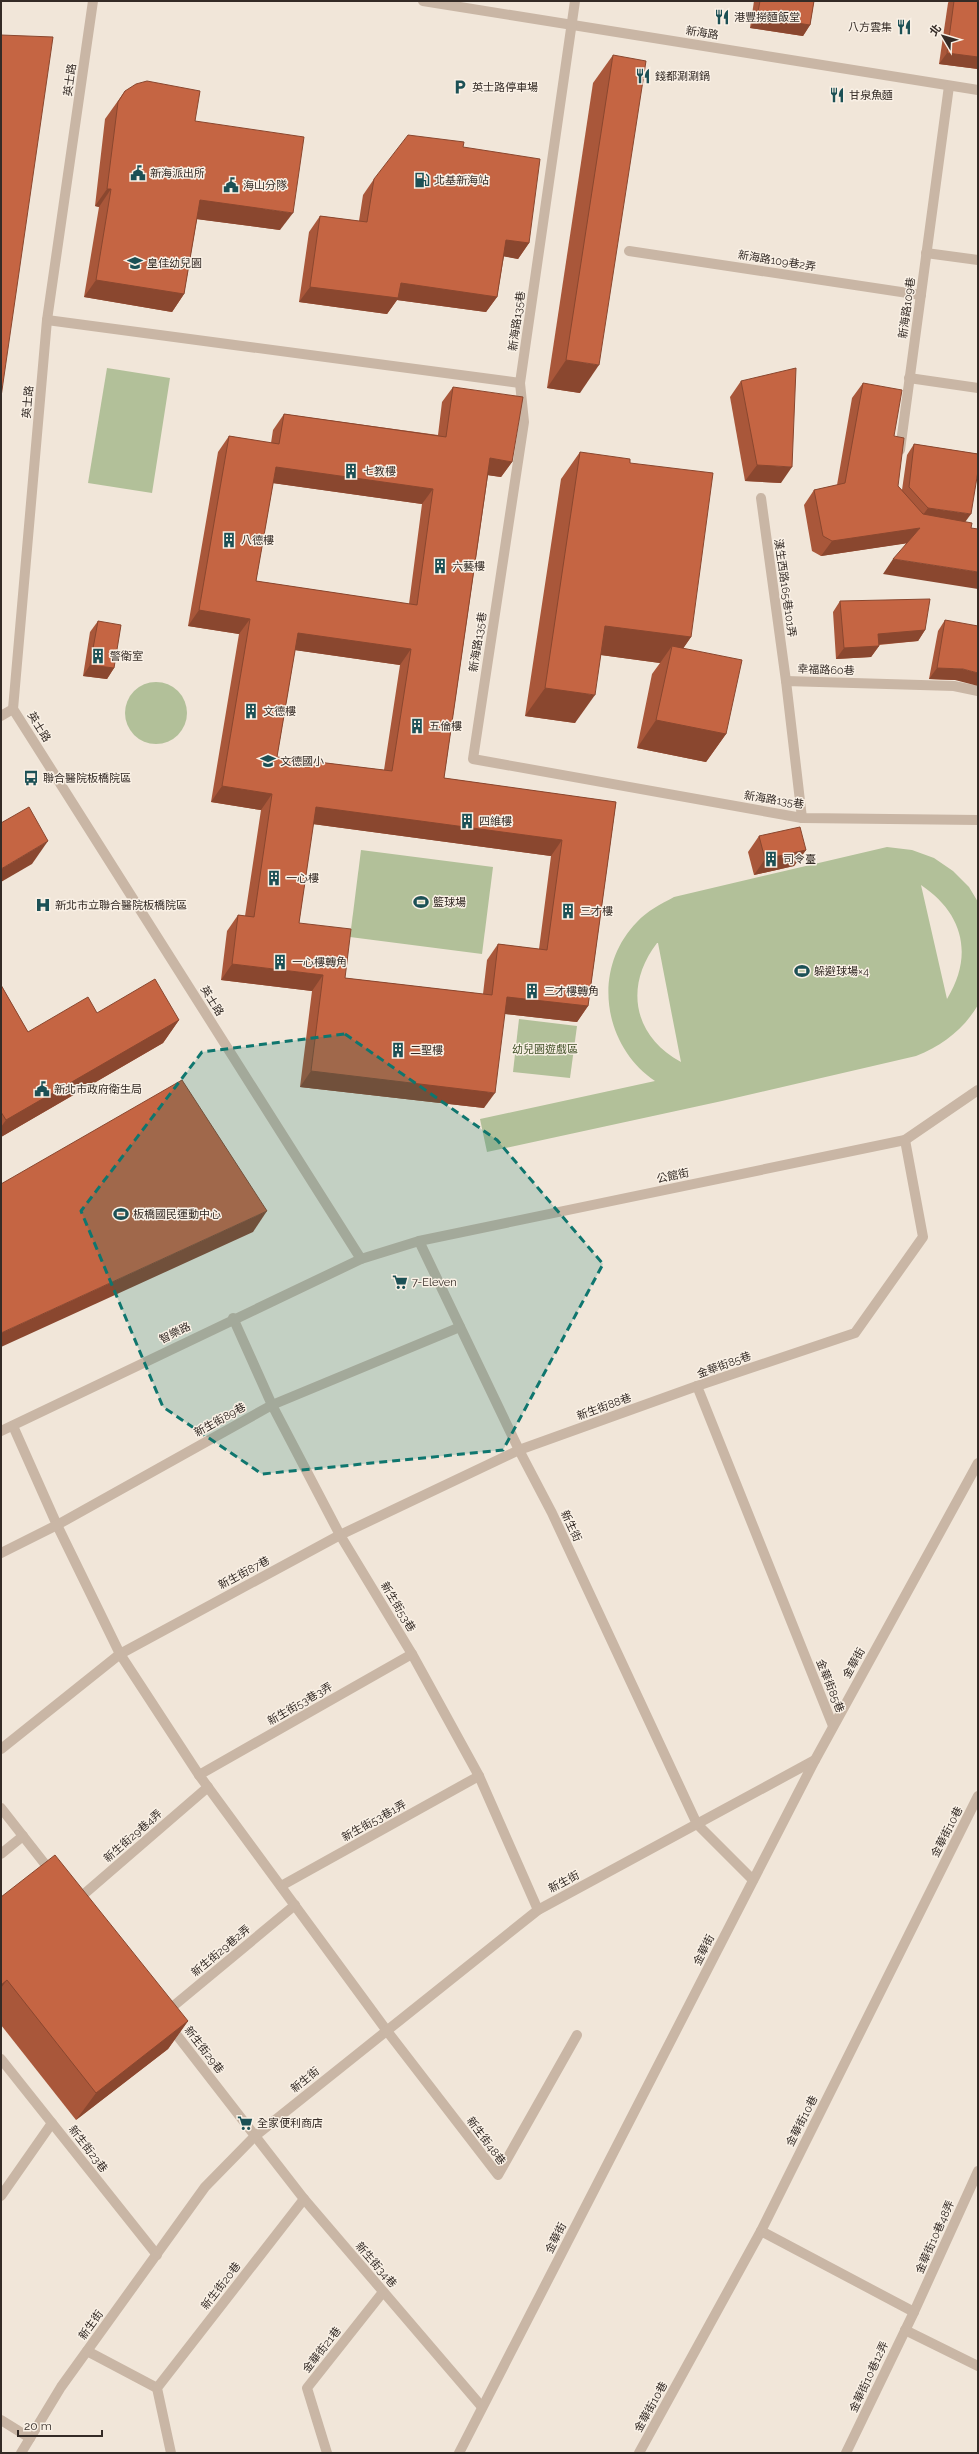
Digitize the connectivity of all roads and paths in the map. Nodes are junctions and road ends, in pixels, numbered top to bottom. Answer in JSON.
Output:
{"nodes":[{"id":1,"x":93,"y":1,"type":"edge"},
{"id":2,"x":423,"y":1,"type":"edge"},
{"id":3,"x":576,"y":1,"type":"edge"},
{"id":4,"x":573,"y":23,"type":"junction"},
{"id":5,"x":949,"y":86,"type":"junction"},
{"id":6,"x":978,"y":90,"type":"edge"},
{"id":7,"x":629,"y":251,"type":"dead end"},
{"id":8,"x":926,"y":253,"type":"junction"},
{"id":9,"x":978,"y":260,"type":"edge"},
{"id":10,"x":921,"y":294,"type":"junction"},
{"id":11,"x":47,"y":320,"type":"junction"},
{"id":12,"x":909,"y":378,"type":"junction"},
{"id":13,"x":520,"y":383,"type":"junction"},
{"id":14,"x":978,"y":388,"type":"edge"},
{"id":15,"x":898,"y":462,"type":"edge"},
{"id":16,"x":761,"y":498,"type":"dead end"},
{"id":17,"x":786,"y":681,"type":"junction"},
{"id":18,"x":978,"y":691,"type":"edge"},
{"id":19,"x":1,"y":708,"type":"edge"},
{"id":20,"x":13,"y":710,"type":"junction"},
{"id":21,"x":1,"y":716,"type":"edge"},
{"id":22,"x":802,"y":818,"type":"junction"},
{"id":23,"x":978,"y":820,"type":"edge"},
{"id":24,"x":978,"y":1090,"type":"edge"},
{"id":25,"x":905,"y":1140,"type":"junction"},
{"id":26,"x":419,"y":1241,"type":"junction"},
{"id":27,"x":360,"y":1259,"type":"junction"},
{"id":28,"x":233,"y":1318,"type":"junction"},
{"id":29,"x":460,"y":1327,"type":"junction"},
{"id":30,"x":697,"y":1386,"type":"junction"},
{"id":31,"x":272,"y":1405,"type":"junction"},
{"id":32,"x":13,"y":1426,"type":"junction"},
{"id":33,"x":1,"y":1431,"type":"edge"},
{"id":34,"x":519,"y":1450,"type":"junction"},
{"id":35,"x":978,"y":1463,"type":"edge"},
{"id":36,"x":57,"y":1525,"type":"junction"},
{"id":37,"x":340,"y":1535,"type":"junction"},
{"id":38,"x":1,"y":1553,"type":"edge"},
{"id":39,"x":120,"y":1654,"type":"junction"},
{"id":40,"x":412,"y":1654,"type":"junction"},
{"id":41,"x":833,"y":1726,"type":"junction"},
{"id":42,"x":1,"y":1749,"type":"edge"},
{"id":43,"x":815,"y":1760,"type":"junction"},
{"id":44,"x":199,"y":1775,"type":"junction"},
{"id":45,"x":480,"y":1776,"type":"junction"},
{"id":46,"x":208,"y":1787,"type":"junction"},
{"id":47,"x":978,"y":1796,"type":"edge"},
{"id":48,"x":1,"y":1808,"type":"edge"},
{"id":49,"x":697,"y":1824,"type":"junction"},
{"id":50,"x":23,"y":1836,"type":"junction"},
{"id":51,"x":1,"y":1854,"type":"edge"},
{"id":52,"x":753,"y":1880,"type":"junction"},
{"id":53,"x":60,"y":1884,"type":"edge"},
{"id":54,"x":281,"y":1886,"type":"junction"},
{"id":55,"x":74,"y":1902,"type":"edge"},
{"id":56,"x":295,"y":1906,"type":"junction"},
{"id":57,"x":538,"y":1910,"type":"junction"},
{"id":58,"x":159,"y":2012,"type":"joint"},
{"id":59,"x":387,"y":2031,"type":"junction"},
{"id":60,"x":577,"y":2035,"type":"dead end"},
{"id":61,"x":1,"y":2059,"type":"edge"},
{"id":62,"x":52,"y":2123,"type":"junction"},
{"id":63,"x":255,"y":2136,"type":"junction"},
{"id":64,"x":978,"y":2171,"type":"edge"},
{"id":65,"x":1,"y":2196,"type":"edge"},
{"id":66,"x":304,"y":2199,"type":"junction"},
{"id":67,"x":761,"y":2231,"type":"junction"},
{"id":68,"x":157,"y":2255,"type":"junction"},
{"id":69,"x":383,"y":2292,"type":"junction"},
{"id":70,"x":914,"y":2312,"type":"junction"},
{"id":71,"x":905,"y":2330,"type":"junction"},
{"id":72,"x":87,"y":2351,"type":"junction"},
{"id":73,"x":978,"y":2366,"type":"edge"},
{"id":74,"x":157,"y":2388,"type":"junction"},
{"id":75,"x":482,"y":2407,"type":"junction"},
{"id":76,"x":1,"y":2420,"type":"edge"},
{"id":77,"x":30,"y":2438,"type":"junction"},
{"id":78,"x":21,"y":2453,"type":"edge"},
{"id":79,"x":171,"y":2453,"type":"edge"},
{"id":80,"x":327,"y":2453,"type":"edge"},
{"id":81,"x":459,"y":2453,"type":"edge"},
{"id":82,"x":639,"y":2453,"type":"edge"},
{"id":83,"x":846,"y":2453,"type":"edge"}],
"edges":[{"from":1,"to":11,"type":"street","name":"英士路"},
{"from":2,"to":4,"type":"street","name":"新海路"},
{"from":3,"to":4,"type":"street","name":"新海路135巷"},
{"from":4,"to":5,"type":"street","name":"新海路"},
{"from":4,"to":13,"type":"street","name":"新海路135巷"},
{"from":5,"to":6,"type":"street","name":"新海路"},
{"from":5,"to":8,"type":"street","name":"新海路109巷"},
{"from":7,"to":10,"type":"street","name":"新海路109巷2弄"},
{"from":8,"to":9,"type":"street"},
{"from":8,"to":10,"type":"street","name":"新海路109巷"},
{"from":10,"to":12,"type":"street","name":"新海路109巷"},
{"from":11,"to":13,"type":"street"},
{"from":11,"to":20,"type":"street","name":"英士路"},
{"from":12,"to":14,"type":"street"},
{"from":12,"to":15,"type":"street","name":"新海路109巷"},
{"from":13,"to":22,"type":"street","name":"新海路135巷"},
{"from":16,"to":17,"type":"street","name":"漢生西路165巷101弄"},
{"from":17,"to":18,"type":"street","name":"幸福路60巷"},
{"from":17,"to":22,"type":"street","name":"幸福路60巷"},
{"from":19,"to":20,"type":"street"},
{"from":20,"to":21,"type":"street"},
{"from":20,"to":27,"type":"street","name":"英士路"},
{"from":22,"to":23,"type":"street","name":"新海路135巷"},
{"from":24,"to":25,"type":"street","name":"公館街"},
{"from":25,"to":26,"type":"street","name":"公館街"},
{"from":25,"to":30,"type":"street","name":"金華街85巷"},
{"from":26,"to":27,"type":"street","name":"公館街"},
{"from":26,"to":29,"type":"street","name":"新生街"},
{"from":27,"to":28,"type":"street","name":"智樂路"},
{"from":28,"to":31,"type":"street","name":"新生街53巷"},
{"from":28,"to":32,"type":"street","name":"智樂路"},
{"from":29,"to":31,"type":"street","name":"新生街89巷"},
{"from":29,"to":34,"type":"street","name":"新生街"},
{"from":30,"to":34,"type":"street","name":"新生街88巷"},
{"from":30,"to":41,"type":"street","name":"金華街85巷"},
{"from":31,"to":36,"type":"street","name":"新生街89巷"},
{"from":31,"to":37,"type":"street","name":"新生街53巷"},
{"from":32,"to":33,"type":"street","name":"智樂路"},
{"from":32,"to":36,"type":"street"},
{"from":34,"to":37,"type":"street","name":"新生街87巷"},
{"from":34,"to":49,"type":"street","name":"新生街"},
{"from":35,"to":41,"type":"street","name":"金華街"},
{"from":36,"to":38,"type":"street","name":"新生街89巷"},
{"from":36,"to":39,"type":"street"},
{"from":37,"to":39,"type":"street","name":"新生街87巷"},
{"from":37,"to":40,"type":"street","name":"新生街53巷"},
{"from":39,"to":42,"type":"street","name":"新生街87巷"},
{"from":39,"to":44,"type":"street"},
{"from":40,"to":44,"type":"street","name":"新生街53巷3弄"},
{"from":40,"to":45,"type":"street","name":"新生街53巷"},
{"from":41,"to":43,"type":"street","name":"金華街"},
{"from":43,"to":49,"type":"street","name":"新生街"},
{"from":43,"to":52,"type":"street","name":"金華街"},
{"from":44,"to":46,"type":"street"},
{"from":45,"to":54,"type":"street","name":"新生街53巷1弄"},
{"from":45,"to":57,"type":"street","name":"新生街53巷"},
{"from":46,"to":54,"type":"street"},
{"from":46,"to":55,"type":"street","name":"新生街29巷4弄"},
{"from":47,"to":67,"type":"street","name":"金華街10巷"},
{"from":48,"to":50,"type":"street"},
{"from":49,"to":52,"type":"street","name":"新生街"},
{"from":49,"to":57,"type":"street","name":"新生街"},
{"from":50,"to":51,"type":"street"},
{"from":50,"to":53,"type":"street"},
{"from":52,"to":75,"type":"street","name":"金華街"},
{"from":54,"to":56,"type":"street"},
{"from":56,"to":58,"type":"street","name":"新生街29巷2弄"},
{"from":56,"to":59,"type":"street"},
{"from":57,"to":59,"type":"street","name":"新生街"},
{"from":58,"to":63,"type":"street","name":"新生街29巷"},
{"from":59,"to":60,"type":"street","name":"新生街48巷"},
{"from":59,"to":63,"type":"street","name":"新生街"},
{"from":61,"to":62,"type":"street","name":"新生街23巷"},
{"from":62,"to":65,"type":"street"},
{"from":62,"to":68,"type":"street","name":"新生街23巷"},
{"from":63,"to":66,"type":"street","name":"新生街34巷"},
{"from":63,"to":68,"type":"street","name":"新生街"},
{"from":64,"to":70,"type":"street","name":"金華街10巷48弄"},
{"from":66,"to":69,"type":"street","name":"新生街34巷"},
{"from":66,"to":74,"type":"street","name":"新生街20巷"},
{"from":67,"to":70,"type":"street"},
{"from":67,"to":82,"type":"street","name":"金華街10巷"},
{"from":68,"to":72,"type":"street","name":"新生街"},
{"from":69,"to":75,"type":"street","name":"新生街34巷"},
{"from":69,"to":80,"type":"street","name":"金華街21巷"},
{"from":70,"to":71,"type":"street","name":"金華街10巷12弄"},
{"from":71,"to":73,"type":"street"},
{"from":71,"to":83,"type":"street","name":"金華街10巷12弄"},
{"from":72,"to":74,"type":"street"},
{"from":72,"to":77,"type":"street","name":"新生街"},
{"from":74,"to":79,"type":"street"},
{"from":75,"to":81,"type":"street","name":"金華街"},
{"from":76,"to":77,"type":"street"},
{"from":77,"to":78,"type":"street","name":"新生街"}]}
